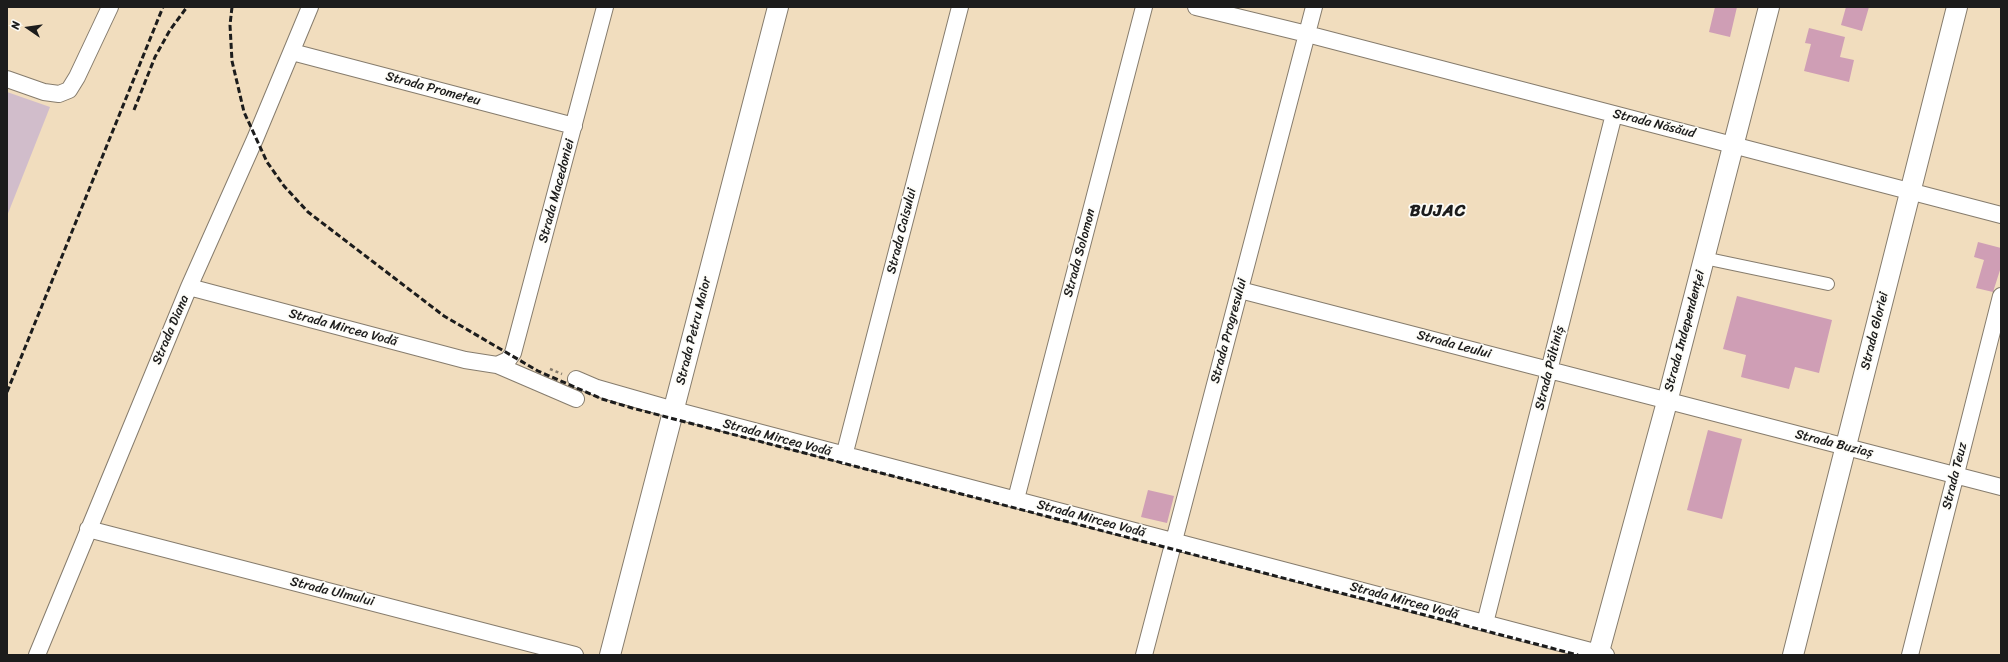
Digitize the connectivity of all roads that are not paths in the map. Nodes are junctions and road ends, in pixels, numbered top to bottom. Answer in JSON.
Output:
{"nodes":[{"id":1,"x":110,"y":7,"type":"edge"},
{"id":2,"x":310,"y":7,"type":"edge"},
{"id":3,"x":604,"y":7,"type":"edge"},
{"id":4,"x":778,"y":7,"type":"edge"},
{"id":5,"x":960,"y":7,"type":"edge"},
{"id":6,"x":1144,"y":7,"type":"edge"},
{"id":7,"x":1196,"y":7,"type":"edge"},
{"id":8,"x":1314,"y":7,"type":"edge"},
{"id":9,"x":1769,"y":7,"type":"edge"},
{"id":10,"x":1957,"y":7,"type":"edge"},
{"id":11,"x":1307,"y":34,"type":"junction"},
{"id":12,"x":292,"y":52,"type":"junction"},
{"id":13,"x":7,"y":79,"type":"edge"},
{"id":14,"x":1614,"y":114,"type":"junction"},
{"id":15,"x":574,"y":126,"type":"junction"},
{"id":16,"x":1734,"y":144,"type":"junction"},
{"id":17,"x":1911,"y":191,"type":"junction"},
{"id":18,"x":2001,"y":215,"type":"edge"},
{"id":19,"x":1704,"y":258,"type":"junction"},
{"id":20,"x":1828,"y":284,"type":"dead end"},
{"id":21,"x":189,"y":287,"type":"junction"},
{"id":22,"x":1240,"y":290,"type":"junction"},
{"id":23,"x":2001,"y":296,"type":"edge"},
{"id":24,"x":497,"y":365,"type":"junction"},
{"id":25,"x":1549,"y":371,"type":"junction"},
{"id":26,"x":576,"y":379,"type":"dead end"},
{"id":27,"x":576,"y":399,"type":"dead end"},
{"id":28,"x":1667,"y":402,"type":"junction"},
{"id":29,"x":674,"y":410,"type":"junction"},
{"id":30,"x":1846,"y":447,"type":"junction"},
{"id":31,"x":844,"y":456,"type":"junction"},
{"id":32,"x":1954,"y":476,"type":"junction"},
{"id":33,"x":2001,"y":488,"type":"edge"},
{"id":34,"x":1016,"y":499,"type":"junction"},
{"id":35,"x":88,"y":529,"type":"junction"},
{"id":36,"x":1174,"y":540,"type":"junction"},
{"id":37,"x":1485,"y":623,"type":"junction"},
{"id":38,"x":1601,"y":654,"type":"edge"},
{"id":39,"x":37,"y":655,"type":"edge"},
{"id":40,"x":575,"y":655,"type":"edge"},
{"id":41,"x":610,"y":655,"type":"edge"},
{"id":42,"x":1144,"y":655,"type":"edge"},
{"id":43,"x":1793,"y":655,"type":"edge"},
{"id":44,"x":1910,"y":655,"type":"edge"}],
"edges":[{"from":1,"to":13,"type":"street"},
{"from":2,"to":12,"type":"street","name":"Strada Diana"},
{"from":3,"to":15,"type":"street","name":"Strada Macedoniei"},
{"from":4,"to":29,"type":"street","name":"Strada Petru Maior"},
{"from":5,"to":31,"type":"street","name":"Strada Caisului"},
{"from":6,"to":34,"type":"street","name":"Strada Solomon"},
{"from":7,"to":11,"type":"street","name":"Strada Năsăud"},
{"from":8,"to":11,"type":"street","name":"Strada Progresului"},
{"from":9,"to":16,"type":"street","name":"Strada Independenței"},
{"from":10,"to":17,"type":"street","name":"Strada Gloriei"},
{"from":11,"to":14,"type":"street","name":"Strada Năsăud"},
{"from":11,"to":22,"type":"street","name":"Strada Progresului"},
{"from":12,"to":15,"type":"street","name":"Strada Prometeu"},
{"from":12,"to":21,"type":"street","name":"Strada Diana"},
{"from":14,"to":16,"type":"street","name":"Strada Năsăud"},
{"from":14,"to":25,"type":"street","name":"Strada Păltiniș"},
{"from":15,"to":24,"type":"street","name":"Strada Macedoniei"},
{"from":16,"to":17,"type":"street","name":"Strada Năsăud"},
{"from":16,"to":19,"type":"street","name":"Strada Independenței"},
{"from":17,"to":18,"type":"street","name":"Strada Năsăud"},
{"from":17,"to":30,"type":"street","name":"Strada Gloriei"},
{"from":19,"to":20,"type":"street"},
{"from":19,"to":28,"type":"street","name":"Strada Independenței"},
{"from":21,"to":24,"type":"street","name":"Strada Mircea Vodă"},
{"from":21,"to":35,"type":"street","name":"Strada Diana"},
{"from":22,"to":25,"type":"street","name":"Strada Leului"},
{"from":22,"to":36,"type":"street","name":"Strada Progresului"},
{"from":23,"to":32,"type":"street","name":"Strada Teuz"},
{"from":24,"to":27,"type":"street","name":"Strada Mircea Vodă"},
{"from":25,"to":28,"type":"street","name":"Strada Leului"},
{"from":25,"to":37,"type":"street","name":"Strada Păltiniș"},
{"from":26,"to":29,"type":"street","name":"Strada Mircea Vodă"},
{"from":28,"to":30,"type":"street","name":"Strada Buziaș"},
{"from":28,"to":38,"type":"street","name":"Strada Independenței"},
{"from":29,"to":31,"type":"street","name":"Strada Mircea Vodă"},
{"from":29,"to":41,"type":"street","name":"Strada Petru Maior"},
{"from":30,"to":32,"type":"street","name":"Strada Buziaș"},
{"from":30,"to":43,"type":"street","name":"Strada Gloriei"},
{"from":31,"to":34,"type":"street","name":"Strada Mircea Vodă"},
{"from":32,"to":33,"type":"street","name":"Strada Buziaș"},
{"from":32,"to":44,"type":"street","name":"Strada Teuz"},
{"from":34,"to":36,"type":"street","name":"Strada Mircea Vodă"},
{"from":35,"to":39,"type":"street","name":"Strada Diana"},
{"from":35,"to":40,"type":"street","name":"Strada Ulmului"},
{"from":36,"to":37,"type":"street","name":"Strada Mircea Vodă"},
{"from":36,"to":42,"type":"street","name":"Strada Progresului"},
{"from":37,"to":38,"type":"street","name":"Strada Mircea Vodă"}]}
